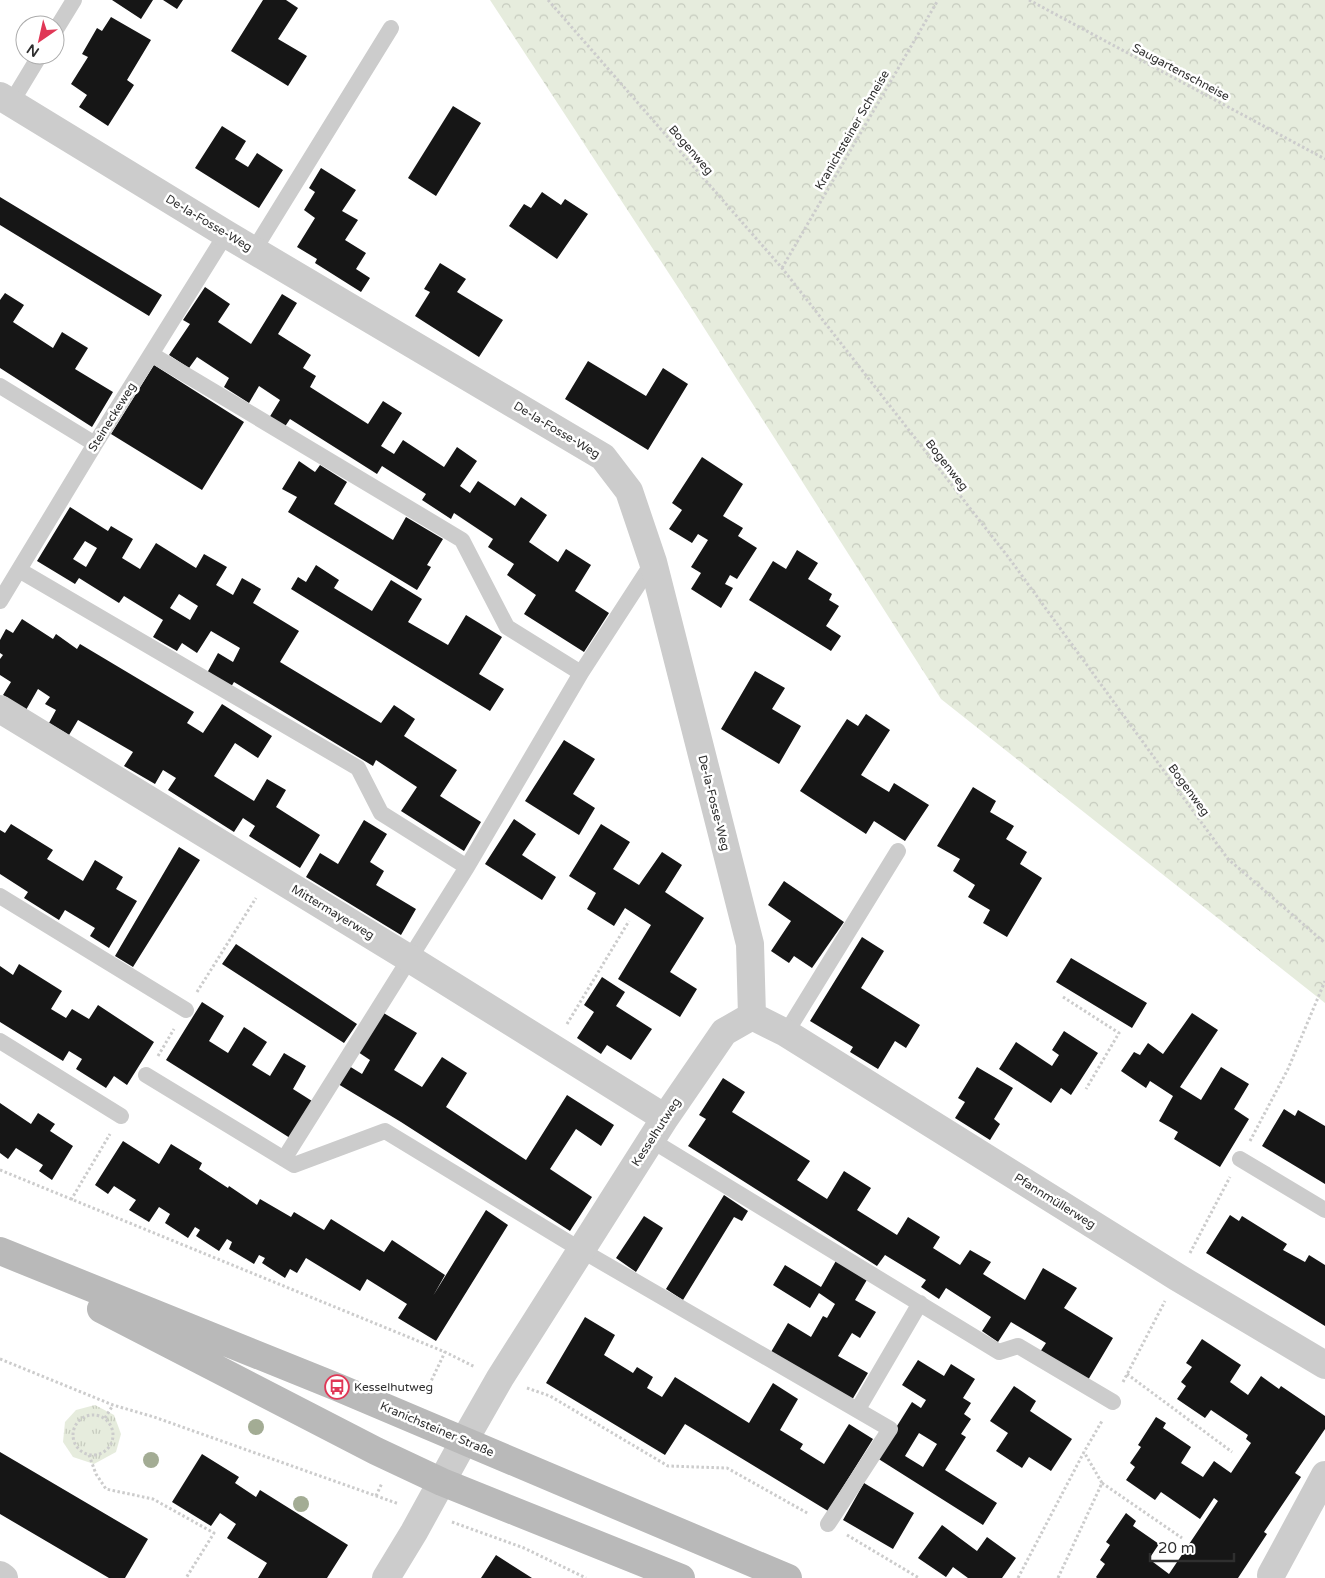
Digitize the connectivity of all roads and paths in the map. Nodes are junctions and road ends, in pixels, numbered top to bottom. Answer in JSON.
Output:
{"nodes":[{"id":1,"x":74,"y":0,"type":"edge"},
{"id":2,"x":548,"y":0,"type":"edge"},
{"id":3,"x":938,"y":0,"type":"edge"},
{"id":4,"x":1030,"y":0,"type":"edge"},
{"id":5,"x":65,"y":15,"type":"edge"},
{"id":6,"x":391,"y":28,"type":"dead end"},
{"id":7,"x":32,"y":65,"type":"edge"},
{"id":8,"x":5,"y":99,"type":"edge"},
{"id":9,"x":1325,"y":159,"type":"edge"},
{"id":10,"x":226,"y":234,"type":"junction"},
{"id":11,"x":254,"y":250,"type":"junction"},
{"id":12,"x":782,"y":268,"type":"junction"},
{"id":13,"x":151,"y":354,"type":"junction"},
{"id":14,"x":0,"y":386,"type":"edge"},
{"id":15,"x":95,"y":444,"type":"junction"},
{"id":16,"x":653,"y":562,"type":"junction"},
{"id":17,"x":19,"y":570,"type":"junction"},
{"id":18,"x":0,"y":601,"type":"edge"},
{"id":19,"x":581,"y":674,"type":"junction"},
{"id":20,"x":0,"y":709,"type":"edge"},
{"id":21,"x":898,"y":851,"type":"dead end"},
{"id":22,"x":466,"y":867,"type":"junction"},
{"id":23,"x":271,"y":874,"type":"junction"},
{"id":24,"x":0,"y":896,"type":"edge"},
{"id":25,"x":629,"y":921,"type":"dead end"},
{"id":26,"x":1325,"y":943,"type":"edge"},
{"id":27,"x":410,"y":959,"type":"junction"},
{"id":28,"x":1325,"y":981,"type":"edge"},
{"id":29,"x":1063,"y":997,"type":"dead end"},
{"id":30,"x":186,"y":1010,"type":"junction"},
{"id":31,"x":752,"y":1016,"type":"junction"},
{"id":32,"x":786,"y":1033,"type":"junction"},
{"id":33,"x":0,"y":1041,"type":"edge"},
{"id":34,"x":553,"y":1048,"type":"junction"},
{"id":35,"x":146,"y":1075,"type":"joint"},
{"id":36,"x":1086,"y":1089,"type":"dead end"},
{"id":37,"x":121,"y":1116,"type":"joint"},
{"id":38,"x":658,"y":1129,"type":"junction"},
{"id":39,"x":284,"y":1159,"type":"junction"},
{"id":40,"x":1240,"y":1159,"type":"junction"},
{"id":41,"x":0,"y":1170,"type":"edge"},
{"id":42,"x":70,"y":1200,"type":"junction"},
{"id":43,"x":1325,"y":1210,"type":"edge"},
{"id":44,"x":580,"y":1250,"type":"junction"},
{"id":45,"x":0,"y":1253,"type":"edge"},
{"id":46,"x":1177,"y":1277,"type":"junction"},
{"id":47,"x":920,"y":1303,"type":"junction"},
{"id":48,"x":445,"y":1352,"type":"junction"},
{"id":49,"x":0,"y":1359,"type":"edge"},
{"id":50,"x":1325,"y":1364,"type":"edge"},
{"id":51,"x":1127,"y":1374,"type":"junction"},
{"id":52,"x":500,"y":1378,"type":"junction"},
{"id":53,"x":1113,"y":1402,"type":"junction"},
{"id":54,"x":421,"y":1403,"type":"dead end"},
{"id":55,"x":113,"y":1405,"type":"junction"},
{"id":56,"x":858,"y":1409,"type":"junction"},
{"id":57,"x":105,"y":1418,"type":"junction"},
{"id":58,"x":464,"y":1441,"type":"junction"},
{"id":59,"x":1084,"y":1452,"type":"junction"},
{"id":60,"x":1232,"y":1452,"type":"dead end"},
{"id":61,"x":89,"y":1455,"type":"junction"},
{"id":62,"x":1325,"y":1475,"type":"edge"},
{"id":63,"x":442,"y":1482,"type":"junction"},
{"id":64,"x":1102,"y":1483,"type":"junction"},
{"id":65,"x":426,"y":1512,"type":"junction"},
{"id":66,"x":828,"y":1524,"type":"junction"},
{"id":67,"x":1182,"y":1538,"type":"dead end"},
{"id":68,"x":0,"y":1575,"type":"edge"},
{"id":69,"x":1271,"y":1575,"type":"dead end"},
{"id":70,"x":4,"y":1578,"type":"edge"},
{"id":71,"x":186,"y":1578,"type":"edge"},
{"id":72,"x":386,"y":1578,"type":"edge"},
{"id":73,"x":586,"y":1578,"type":"edge"},
{"id":74,"x":681,"y":1578,"type":"edge"},
{"id":75,"x":788,"y":1578,"type":"edge"},
{"id":76,"x":919,"y":1578,"type":"edge"},
{"id":77,"x":1018,"y":1578,"type":"edge"},
{"id":78,"x":1058,"y":1578,"type":"edge"}],
"edges":[{"from":1,"to":5,"type":"lane"},
{"from":2,"to":12,"type":"path","name":"Bogenweg"},
{"from":3,"to":12,"type":"path","name":"Kranichsteiner Schneise"},
{"from":4,"to":9,"type":"path","name":"Saugartenschneise"},
{"from":6,"to":11,"type":"lane"},
{"from":7,"to":8,"type":"lane","name":"De-la-Fosse-Weg"},
{"from":8,"to":10,"type":"street","name":"De-la-Fosse-Weg"},
{"from":10,"to":11,"type":"street","name":"De-la-Fosse-Weg"},
{"from":10,"to":13,"type":"lane","name":"Steineckeweg"},
{"from":11,"to":16,"type":"street","name":"De-la-Fosse-Weg"},
{"from":12,"to":26,"type":"path","name":"Bogenweg"},
{"from":13,"to":15,"type":"lane","name":"Steineckeweg"},
{"from":13,"to":19,"type":"lane"},
{"from":14,"to":15,"type":"lane"},
{"from":15,"to":17,"type":"lane","name":"Steineckeweg"},
{"from":16,"to":19,"type":"lane"},
{"from":16,"to":31,"type":"street","name":"De-la-Fosse-Weg"},
{"from":17,"to":18,"type":"lane","name":"Steineckeweg"},
{"from":17,"to":22,"type":"lane"},
{"from":19,"to":22,"type":"lane"},
{"from":20,"to":23,"type":"street","name":"Mittermayerweg"},
{"from":21,"to":32,"type":"lane"},
{"from":22,"to":27,"type":"lane"},
{"from":23,"to":27,"type":"street","name":"Mittermayerweg"},
{"from":23,"to":30,"type":"path"},
{"from":24,"to":30,"type":"lane"},
{"from":25,"to":34,"type":"path"},
{"from":27,"to":34,"type":"street","name":"Mittermayerweg"},
{"from":27,"to":39,"type":"lane"},
{"from":28,"to":40,"type":"path"},
{"from":29,"to":36,"type":"path"},
{"from":30,"to":35,"type":"path"},
{"from":31,"to":32,"type":"street","name":"Pfannmüllerweg"},
{"from":31,"to":38,"type":"street","name":"Kesselhutweg"},
{"from":32,"to":46,"type":"street","name":"Pfannmüllerweg"},
{"from":33,"to":37,"type":"lane"},
{"from":34,"to":38,"type":"street","name":"Mittermayerweg"},
{"from":35,"to":39,"type":"lane"},
{"from":37,"to":42,"type":"path"},
{"from":38,"to":44,"type":"street","name":"Kesselhutweg"},
{"from":38,"to":47,"type":"lane"},
{"from":39,"to":44,"type":"lane"},
{"from":40,"to":43,"type":"lane"},
{"from":40,"to":46,"type":"path"},
{"from":41,"to":42,"type":"path"},
{"from":42,"to":48,"type":"path"},
{"from":44,"to":52,"type":"street","name":"Kesselhutweg"},
{"from":44,"to":56,"type":"lane"},
{"from":45,"to":58,"type":"main road","name":"Kranichsteiner Straße"},
{"from":45,"to":63,"type":"main road","name":"Kranichsteiner Straße"},
{"from":46,"to":50,"type":"street","name":"Pfannmüllerweg"},
{"from":46,"to":51,"type":"path"},
{"from":47,"to":53,"type":"lane"},
{"from":47,"to":56,"type":"lane"},
{"from":48,"to":52,"type":"path"},
{"from":48,"to":54,"type":"path"},
{"from":49,"to":55,"type":"path"},
{"from":51,"to":53,"type":"path"},
{"from":51,"to":60,"type":"path"},
{"from":52,"to":58,"type":"street","name":"Kesselhutweg"},
{"from":52,"to":66,"type":"path"},
{"from":53,"to":59,"type":"path"},
{"from":55,"to":57,"type":"path"},
{"from":55,"to":65,"type":"path"},
{"from":56,"to":66,"type":"lane"},
{"from":57,"to":61,"type":"path"},
{"from":57,"to":61,"type":"path"},
{"from":58,"to":63,"type":"street","name":"Kesselhutweg"},
{"from":58,"to":75,"type":"main road","name":"Kranichsteiner Straße"},
{"from":59,"to":64,"type":"path"},
{"from":59,"to":77,"type":"path"},
{"from":61,"to":71,"type":"path"},
{"from":62,"to":69,"type":"street"},
{"from":63,"to":65,"type":"street","name":"Kesselhutweg"},
{"from":63,"to":74,"type":"main road","name":"Kranichsteiner Straße"},
{"from":64,"to":67,"type":"path"},
{"from":64,"to":78,"type":"path"},
{"from":65,"to":72,"type":"street","name":"Kesselhutweg"},
{"from":65,"to":73,"type":"path"},
{"from":66,"to":76,"type":"path"},
{"from":68,"to":70,"type":"street"}]}
